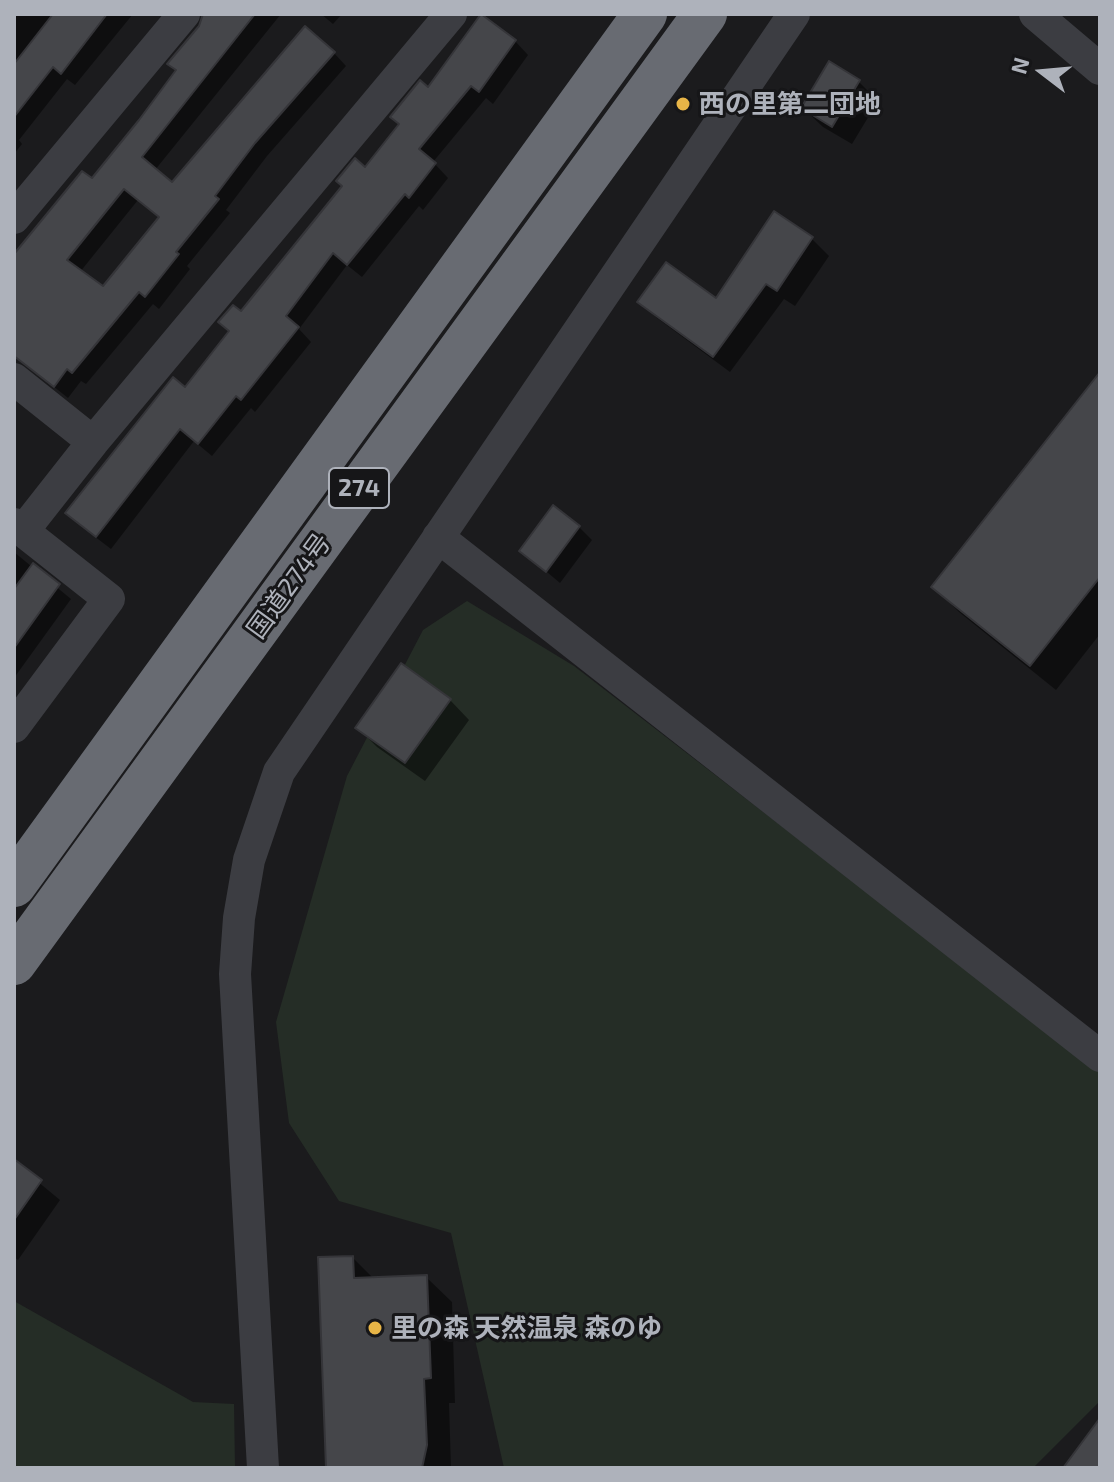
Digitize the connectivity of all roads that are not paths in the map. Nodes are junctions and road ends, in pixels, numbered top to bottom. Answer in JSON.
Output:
{"nodes":[{"id":1,"x":184,"y":14,"type":"edge"},
{"id":2,"x":451,"y":14,"type":"edge"},
{"id":3,"x":645,"y":14,"type":"edge"},
{"id":4,"x":705,"y":14,"type":"edge"},
{"id":5,"x":794,"y":14,"type":"edge"},
{"id":6,"x":1035,"y":14,"type":"edge"},
{"id":7,"x":1100,"y":69,"type":"edge"},
{"id":8,"x":14,"y":218,"type":"edge"},
{"id":9,"x":14,"y":379,"type":"edge"},
{"id":10,"x":93,"y":442,"type":"junction"},
{"id":11,"x":19,"y":527,"type":"edge"},
{"id":12,"x":438,"y":537,"type":"junction"},
{"id":13,"x":14,"y":727,"type":"edge"},
{"id":14,"x":14,"y":885,"type":"edge"},
{"id":15,"x":14,"y":963,"type":"edge"},
{"id":16,"x":1100,"y":1056,"type":"edge"},
{"id":17,"x":263,"y":1468,"type":"edge"}],
"edges":[{"from":1,"to":8,"type":"street"},
{"from":2,"to":10,"type":"street"},
{"from":3,"to":14,"type":"highway","name":"国道274号","number":"274"},
{"from":4,"to":15,"type":"highway","name":"国道274号","number":"274"},
{"from":5,"to":12,"type":"street"},
{"from":6,"to":7,"type":"street"},
{"from":9,"to":10,"type":"street"},
{"from":10,"to":11,"type":"street"},
{"from":11,"to":13,"type":"street"},
{"from":12,"to":16,"type":"street"},
{"from":12,"to":17,"type":"street"}]}
